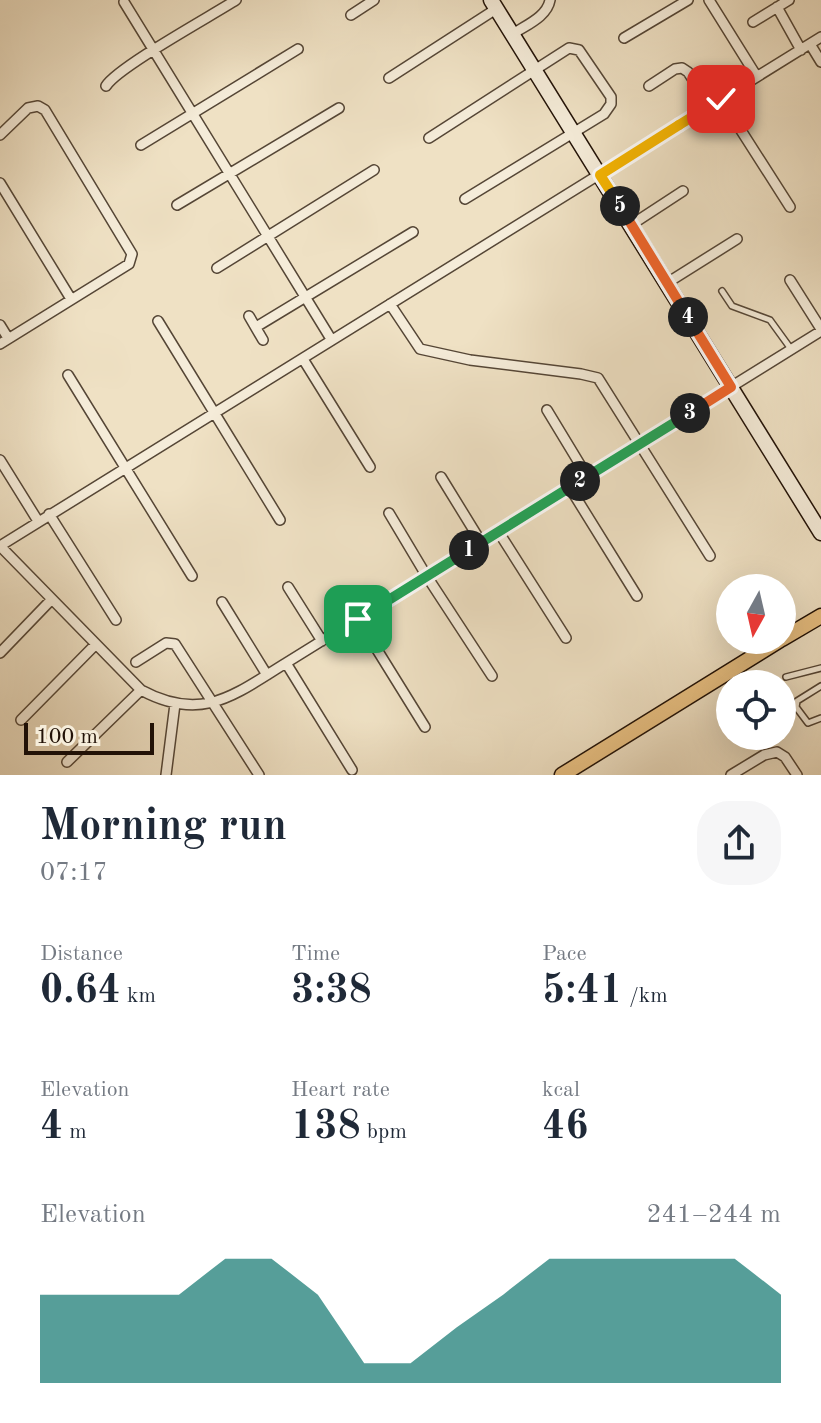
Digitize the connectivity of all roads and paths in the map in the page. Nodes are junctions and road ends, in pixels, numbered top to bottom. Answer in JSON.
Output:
{"nodes":[{"id":1,"x":236,"y":0,"type":"edge"},
{"id":2,"x":374,"y":0,"type":"edge"},
{"id":3,"x":550,"y":0,"type":"edge"},
{"id":4,"x":688,"y":0,"type":"edge"},
{"id":5,"x":709,"y":0,"type":"edge"},
{"id":6,"x":789,"y":0,"type":"edge"},
{"id":7,"x":124,"y":2,"type":"dead end"},
{"id":8,"x":494,"y":4,"type":"edge"},
{"id":9,"x":777,"y":7,"type":"junction"},
{"id":10,"x":351,"y":15,"type":"dead end"},
{"id":11,"x":753,"y":22,"type":"dead end"},
{"id":12,"x":513,"y":34,"type":"junction"},
{"id":13,"x":821,"y":37,"type":"edge"},
{"id":14,"x":624,"y":38,"type":"dead end"},
{"id":15,"x":806,"y":47,"type":"junction"},
{"id":16,"x":298,"y":49,"type":"dead end"},
{"id":17,"x":154,"y":52,"type":"junction"},
{"id":18,"x":821,"y":62,"type":"edge"},
{"id":19,"x":533,"y":71,"type":"junction"},
{"id":20,"x":757,"y":77,"type":"junction"},
{"id":21,"x":389,"y":78,"type":"dead end"},
{"id":22,"x":106,"y":86,"type":"dead end"},
{"id":23,"x":649,"y":86,"type":"dead end"},
{"id":24,"x":721,"y":99,"type":"junction"},
{"id":25,"x":710,"y":106,"type":"junction"},
{"id":26,"x":339,"y":108,"type":"dead end"},
{"id":27,"x":192,"y":114,"type":"junction"},
{"id":28,"x":574,"y":132,"type":"junction"},
{"id":29,"x":0,"y":135,"type":"edge"},
{"id":30,"x":429,"y":138,"type":"dead end"},
{"id":31,"x":141,"y":145,"type":"dead end"},
{"id":32,"x":374,"y":170,"type":"dead end"},
{"id":33,"x":230,"y":175,"type":"junction"},
{"id":34,"x":600,"y":175,"type":"junction"},
{"id":35,"x":0,"y":183,"type":"edge"},
{"id":36,"x":683,"y":191,"type":"dead end"},
{"id":37,"x":465,"y":199,"type":"dead end"},
{"id":38,"x":177,"y":205,"type":"dead end"},
{"id":39,"x":790,"y":207,"type":"dead end"},
{"id":40,"x":631,"y":225,"type":"junction"},
{"id":41,"x":413,"y":232,"type":"dead end"},
{"id":42,"x":270,"y":237,"type":"junction"},
{"id":43,"x":737,"y":239,"type":"dead end"},
{"id":44,"x":217,"y":268,"type":"dead end"},
{"id":45,"x":790,"y":280,"type":"dead end"},
{"id":46,"x":667,"y":283,"type":"junction"},
{"id":47,"x":722,"y":291,"type":"dead end"},
{"id":48,"x":308,"y":298,"type":"junction"},
{"id":49,"x":71,"y":299,"type":"junction"},
{"id":50,"x":390,"y":304,"type":"junction"},
{"id":51,"x":249,"y":316,"type":"dead end"},
{"id":52,"x":158,"y":321,"type":"dead end"},
{"id":53,"x":0,"y":325,"type":"edge"},
{"id":54,"x":256,"y":327,"type":"junction"},
{"id":55,"x":821,"y":330,"type":"edge"},
{"id":56,"x":331,"y":339,"type":"junction"},
{"id":57,"x":263,"y":340,"type":"dead end"},
{"id":58,"x":4,"y":341,"type":"edge"},
{"id":59,"x":791,"y":350,"type":"junction"},
{"id":60,"x":303,"y":359,"type":"junction"},
{"id":61,"x":68,"y":375,"type":"dead end"},
{"id":62,"x":731,"y":387,"type":"junction"},
{"id":63,"x":547,"y":410,"type":"dead end"},
{"id":64,"x":215,"y":413,"type":"junction"},
{"id":65,"x":640,"y":444,"type":"junction"},
{"id":66,"x":0,"y":460,"type":"edge"},
{"id":67,"x":126,"y":467,"type":"junction"},
{"id":68,"x":370,"y":467,"type":"dead end"},
{"id":69,"x":587,"y":476,"type":"junction"},
{"id":70,"x":441,"y":477,"type":"dead end"},
{"id":71,"x":570,"y":488,"type":"junction"},
{"id":72,"x":389,"y":513,"type":"dead end"},
{"id":73,"x":49,"y":514,"type":"junction"},
{"id":74,"x":280,"y":520,"type":"dead end"},
{"id":75,"x":38,"y":521,"type":"junction"},
{"id":76,"x":498,"y":531,"type":"junction"},
{"id":77,"x":821,"y":533,"type":"edge"},
{"id":78,"x":481,"y":542,"type":"junction"},
{"id":79,"x":0,"y":546,"type":"edge"},
{"id":80,"x":8,"y":556,"type":"junction"},
{"id":81,"x":710,"y":556,"type":"dead end"},
{"id":82,"x":0,"y":564,"type":"edge"},
{"id":83,"x":426,"y":575,"type":"junction"},
{"id":84,"x":192,"y":576,"type":"dead end"},
{"id":85,"x":288,"y":587,"type":"dead end"},
{"id":86,"x":637,"y":596,"type":"dead end"},
{"id":87,"x":51,"y":600,"type":"junction"},
{"id":88,"x":222,"y":602,"type":"dead end"},
{"id":89,"x":821,"y":616,"type":"edge"},
{"id":90,"x":358,"y":619,"type":"junction"},
{"id":91,"x":116,"y":620,"type":"dead end"},
{"id":92,"x":796,"y":631,"type":"edge"},
{"id":93,"x":566,"y":638,"type":"dead end"},
{"id":94,"x":322,"y":641,"type":"junction"},
{"id":95,"x":96,"y":644,"type":"junction"},
{"id":96,"x":0,"y":653,"type":"edge"},
{"id":97,"x":758,"y":654,"type":"edge"},
{"id":98,"x":136,"y":662,"type":"dead end"},
{"id":99,"x":286,"y":663,"type":"junction"},
{"id":100,"x":821,"y":668,"type":"edge"},
{"id":101,"x":796,"y":674,"type":"edge"},
{"id":102,"x":267,"y":675,"type":"junction"},
{"id":103,"x":492,"y":676,"type":"dead end"},
{"id":104,"x":821,"y":686,"type":"edge"},
{"id":105,"x":141,"y":690,"type":"junction"},
{"id":106,"x":175,"y":704,"type":"junction"},
{"id":107,"x":212,"y":704,"type":"junction"},
{"id":108,"x":821,"y":718,"type":"edge"},
{"id":109,"x":21,"y":720,"type":"dead end"},
{"id":110,"x":425,"y":727,"type":"dead end"},
{"id":111,"x":67,"y":762,"type":"dead end"},
{"id":112,"x":352,"y":770,"type":"dead end"},
{"id":113,"x":166,"y":775,"type":"edge"},
{"id":114,"x":259,"y":775,"type":"edge"},
{"id":115,"x":562,"y":775,"type":"edge"},
{"id":116,"x":731,"y":775,"type":"edge"},
{"id":117,"x":797,"y":775,"type":"edge"}],
"edges":[{"from":1,"to":17,"type":"street"},
{"from":2,"to":10,"type":"street"},
{"from":3,"to":12,"type":"street"},
{"from":4,"to":14,"type":"street"},
{"from":5,"to":20,"type":"street"},
{"from":6,"to":9,"type":"street"},
{"from":7,"to":17,"type":"street"},
{"from":8,"to":12,"type":"street"},
{"from":8,"to":21,"type":"street"},
{"from":9,"to":11,"type":"street"},
{"from":9,"to":15,"type":"street"},
{"from":12,"to":19,"type":"street"},
{"from":13,"to":15,"type":"street"},
{"from":15,"to":18,"type":"street"},
{"from":15,"to":20,"type":"street"},
{"from":16,"to":27,"type":"street"},
{"from":17,"to":22,"type":"street"},
{"from":17,"to":27,"type":"street"},
{"from":19,"to":28,"type":"street"},
{"from":19,"to":28,"type":"street"},
{"from":19,"to":30,"type":"street"},
{"from":20,"to":24,"type":"street"},
{"from":23,"to":25,"type":"street"},
{"from":24,"to":25,"type":"street"},
{"from":24,"to":39,"type":"street"},
{"from":25,"to":34,"type":"street"},
{"from":26,"to":33,"type":"street"},
{"from":27,"to":31,"type":"street"},
{"from":27,"to":33,"type":"street"},
{"from":28,"to":34,"type":"street"},
{"from":28,"to":37,"type":"street"},
{"from":29,"to":49,"type":"street"},
{"from":32,"to":42,"type":"street"},
{"from":33,"to":38,"type":"street"},
{"from":33,"to":42,"type":"street"},
{"from":34,"to":40,"type":"street"},
{"from":34,"to":50,"type":"street"},
{"from":35,"to":49,"type":"street"},
{"from":36,"to":40,"type":"street"},
{"from":40,"to":46,"type":"street"},
{"from":41,"to":48,"type":"street"},
{"from":42,"to":44,"type":"street"},
{"from":42,"to":48,"type":"street"},
{"from":43,"to":46,"type":"street"},
{"from":45,"to":55,"type":"street"},
{"from":46,"to":62,"type":"street"},
{"from":47,"to":59,"type":"lane"},
{"from":48,"to":54,"type":"street"},
{"from":48,"to":56,"type":"street"},
{"from":49,"to":58,"type":"street"},
{"from":50,"to":56,"type":"street"},
{"from":50,"to":65,"type":"street"},
{"from":51,"to":54,"type":"street"},
{"from":52,"to":64,"type":"street"},
{"from":53,"to":58,"type":"street"},
{"from":54,"to":57,"type":"street"},
{"from":55,"to":59,"type":"street"},
{"from":56,"to":60,"type":"street"},
{"from":59,"to":62,"type":"street"},
{"from":60,"to":64,"type":"street"},
{"from":60,"to":68,"type":"street"},
{"from":61,"to":67,"type":"street"},
{"from":62,"to":65,"type":"street"},
{"from":62,"to":77,"type":"street"},
{"from":63,"to":69,"type":"street"},
{"from":64,"to":67,"type":"street"},
{"from":64,"to":74,"type":"street"},
{"from":65,"to":69,"type":"street"},
{"from":65,"to":81,"type":"street"},
{"from":66,"to":75,"type":"street"},
{"from":67,"to":73,"type":"street"},
{"from":67,"to":84,"type":"street"},
{"from":69,"to":71,"type":"street"},
{"from":70,"to":78,"type":"street"},
{"from":71,"to":76,"type":"street"},
{"from":71,"to":86,"type":"street"},
{"from":72,"to":83,"type":"street"},
{"from":73,"to":75,"type":"street"},
{"from":73,"to":91,"type":"street"},
{"from":75,"to":79,"type":"street"},
{"from":76,"to":78,"type":"street"},
{"from":76,"to":93,"type":"street"},
{"from":78,"to":83,"type":"street"},
{"from":79,"to":80,"type":"street"},
{"from":80,"to":82,"type":"street"},
{"from":80,"to":87,"type":"street"},
{"from":83,"to":90,"type":"street"},
{"from":83,"to":103,"type":"street"},
{"from":85,"to":94,"type":"street"},
{"from":87,"to":95,"type":"street"},
{"from":87,"to":96,"type":"street"},
{"from":88,"to":102,"type":"street"},
{"from":89,"to":92,"type":"main road"},
{"from":90,"to":94,"type":"street"},
{"from":90,"to":110,"type":"street"},
{"from":94,"to":99,"type":"street"},
{"from":95,"to":105,"type":"street"},
{"from":95,"to":109,"type":"street"},
{"from":97,"to":115,"type":"main road"},
{"from":98,"to":107,"type":"street"},
{"from":99,"to":102,"type":"street"},
{"from":99,"to":112,"type":"street"},
{"from":100,"to":101,"type":"lane"},
{"from":102,"to":107,"type":"street"},
{"from":104,"to":108,"type":"lane"},
{"from":105,"to":106,"type":"street"},
{"from":105,"to":111,"type":"street"},
{"from":106,"to":107,"type":"street"},
{"from":106,"to":113,"type":"street"},
{"from":107,"to":114,"type":"street"},
{"from":116,"to":117,"type":"street"}]}
